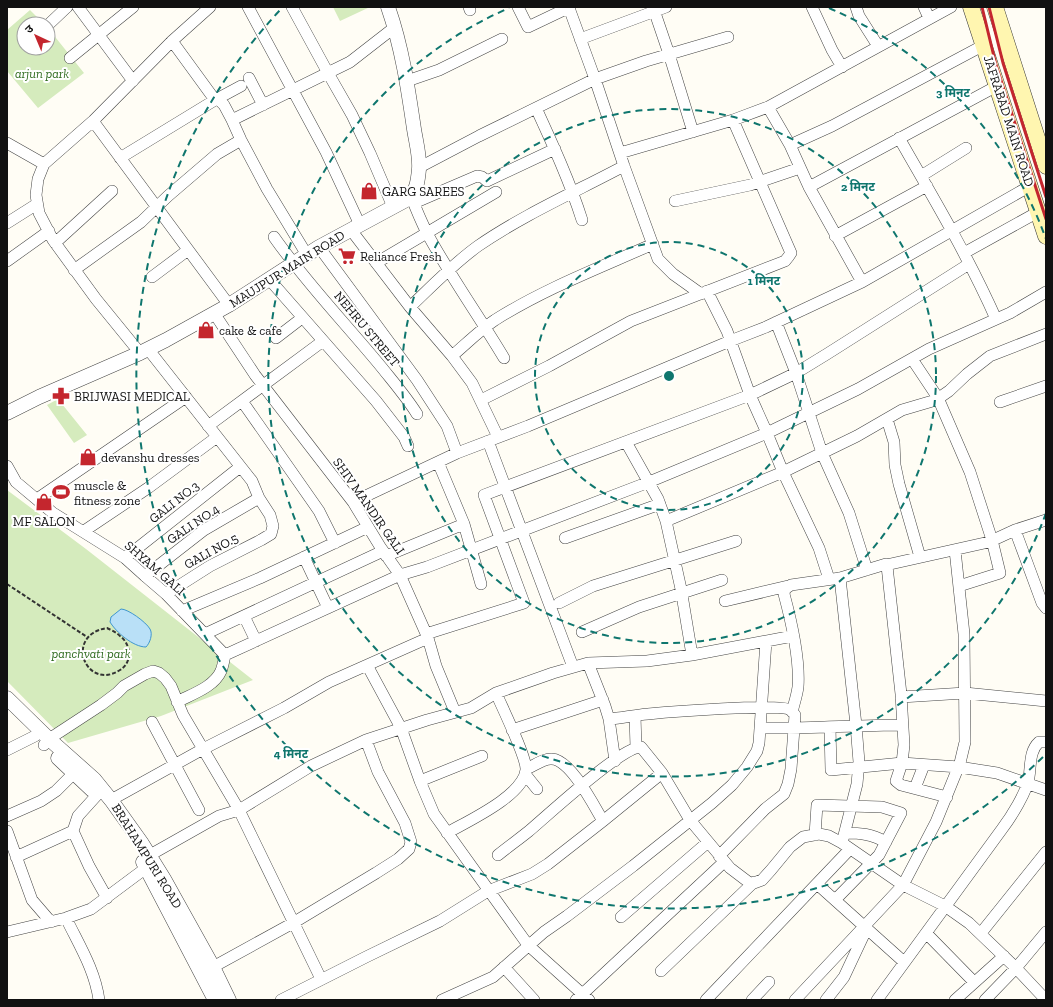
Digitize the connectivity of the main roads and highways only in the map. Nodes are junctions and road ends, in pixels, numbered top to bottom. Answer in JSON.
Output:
{"nodes":[{"id":1,"x":971,"y":7,"type":"edge"},
{"id":2,"x":995,"y":7,"type":"edge"},
{"id":3,"x":1046,"y":166,"type":"edge"},
{"id":4,"x":1046,"y":236,"type":"edge"}],
"edges":[{"from":1,"to":4,"type":"main road","name":"JAFRABAD MAIN ROAD"},
{"from":2,"to":3,"type":"main road","name":"JAFRABAD MAIN ROAD"}]}
